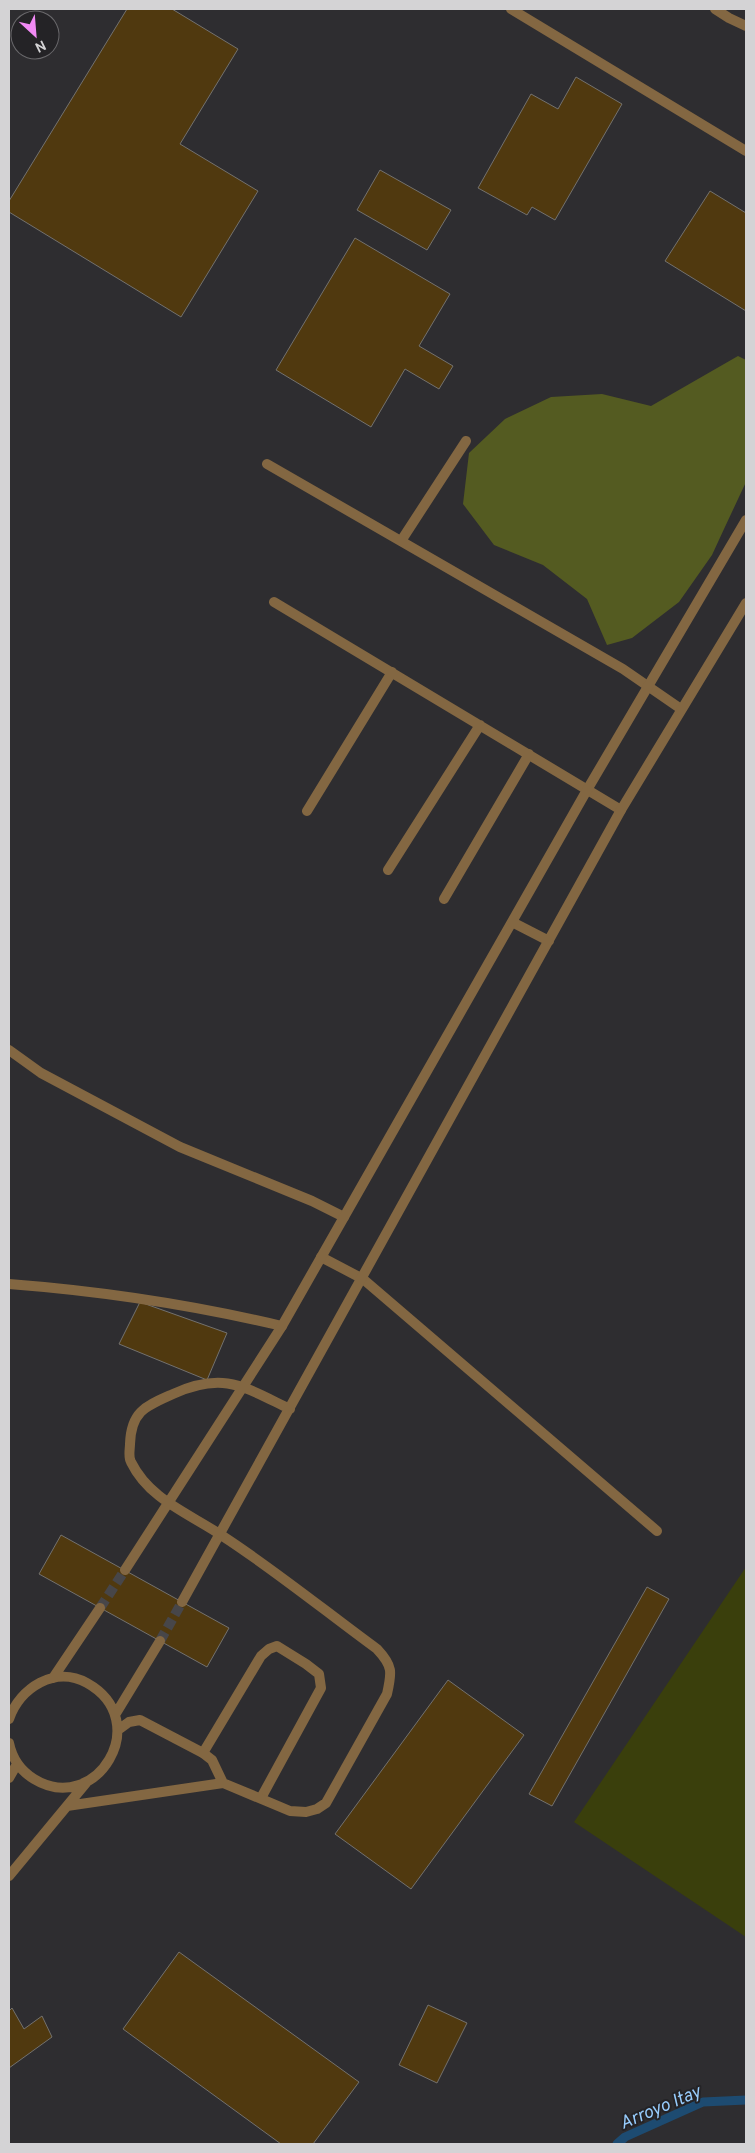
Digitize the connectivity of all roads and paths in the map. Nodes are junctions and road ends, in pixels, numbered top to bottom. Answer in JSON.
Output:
{"nodes":[{"id":1,"x":511,"y":9,"type":"edge"},
{"id":2,"x":715,"y":9,"type":"edge"},
{"id":3,"x":746,"y":26,"type":"edge"},
{"id":4,"x":746,"y":151,"type":"edge"},
{"id":5,"x":466,"y":441,"type":"dead end"},
{"id":6,"x":267,"y":464,"type":"dead end"},
{"id":7,"x":746,"y":520,"type":"edge"},
{"id":8,"x":401,"y":541,"type":"junction"},
{"id":9,"x":274,"y":602,"type":"dead end"},
{"id":10,"x":746,"y":603,"type":"edge"},
{"id":11,"x":392,"y":672,"type":"junction"},
{"id":12,"x":649,"y":685,"type":"junction"},
{"id":13,"x":681,"y":708,"type":"junction"},
{"id":14,"x":480,"y":725,"type":"junction"},
{"id":15,"x":529,"y":754,"type":"junction"},
{"id":16,"x":587,"y":790,"type":"junction"},
{"id":17,"x":621,"y":810,"type":"junction"},
{"id":18,"x":307,"y":811,"type":"dead end"},
{"id":19,"x":388,"y":870,"type":"dead end"},
{"id":20,"x":444,"y":900,"type":"dead end"},
{"id":21,"x":512,"y":922,"type":"junction"},
{"id":22,"x":548,"y":941,"type":"junction"},
{"id":23,"x":9,"y":1050,"type":"edge"},
{"id":24,"x":344,"y":1218,"type":"junction"},
{"id":25,"x":321,"y":1257,"type":"junction"},
{"id":26,"x":363,"y":1279,"type":"junction"},
{"id":27,"x":9,"y":1284,"type":"edge"},
{"id":28,"x":282,"y":1326,"type":"junction"},
{"id":29,"x":244,"y":1387,"type":"junction"},
{"id":30,"x":290,"y":1410,"type":"junction"},
{"id":31,"x":169,"y":1505,"type":"junction"},
{"id":32,"x":657,"y":1531,"type":"dead end"},
{"id":33,"x":220,"y":1535,"type":"junction"},
{"id":34,"x":125,"y":1570,"type":"tunnel mouth"},
{"id":35,"x":182,"y":1602,"type":"tunnel mouth"},
{"id":36,"x":100,"y":1608,"type":"tunnel mouth"},
{"id":37,"x":160,"y":1641,"type":"tunnel mouth"},
{"id":38,"x":53,"y":1678,"type":"junction"},
{"id":39,"x":115,"y":1715,"type":"junction"},
{"id":40,"x":9,"y":1719,"type":"edge"},
{"id":41,"x":118,"y":1730,"type":"junction"},
{"id":42,"x":9,"y":1743,"type":"edge"},
{"id":43,"x":203,"y":1753,"type":"junction"},
{"id":44,"x":17,"y":1764,"type":"junction"},
{"id":45,"x":9,"y":1778,"type":"edge"},
{"id":46,"x":87,"y":1782,"type":"junction"},
{"id":47,"x":222,"y":1783,"type":"junction"},
{"id":48,"x":261,"y":1798,"type":"junction"},
{"id":49,"x":67,"y":1806,"type":"junction"},
{"id":50,"x":9,"y":1876,"type":"edge"}],
"edges":[{"from":1,"to":4,"type":"street"},
{"from":2,"to":3,"type":"street"},
{"from":5,"to":8,"type":"street"},
{"from":6,"to":8,"type":"street"},
{"from":7,"to":12,"type":"street"},
{"from":8,"to":12,"type":"street"},
{"from":9,"to":11,"type":"street"},
{"from":10,"to":13,"type":"street"},
{"from":11,"to":14,"type":"street"},
{"from":11,"to":18,"type":"street"},
{"from":12,"to":13,"type":"street"},
{"from":12,"to":16,"type":"street"},
{"from":13,"to":17,"type":"street"},
{"from":14,"to":15,"type":"street"},
{"from":14,"to":19,"type":"street"},
{"from":15,"to":16,"type":"street"},
{"from":15,"to":20,"type":"street"},
{"from":16,"to":17,"type":"street"},
{"from":16,"to":21,"type":"street"},
{"from":17,"to":22,"type":"street"},
{"from":21,"to":22,"type":"street"},
{"from":21,"to":24,"type":"street"},
{"from":22,"to":26,"type":"street"},
{"from":23,"to":24,"type":"street"},
{"from":24,"to":25,"type":"street"},
{"from":25,"to":26,"type":"street"},
{"from":25,"to":28,"type":"street"},
{"from":26,"to":30,"type":"street"},
{"from":26,"to":32,"type":"street"},
{"from":27,"to":28,"type":"street"},
{"from":28,"to":29,"type":"street"},
{"from":29,"to":30,"type":"street"},
{"from":29,"to":31,"type":"street"},
{"from":29,"to":31,"type":"street"},
{"from":30,"to":33,"type":"street"},
{"from":31,"to":33,"type":"street"},
{"from":31,"to":34,"type":"street"},
{"from":33,"to":35,"type":"street"},
{"from":33,"to":48,"type":"street"},
{"from":36,"to":38,"type":"street"},
{"from":37,"to":39,"type":"street"},
{"from":38,"to":39,"type":"street"},
{"from":38,"to":40,"type":"street"},
{"from":39,"to":41,"type":"street"},
{"from":41,"to":43,"type":"street"},
{"from":41,"to":46,"type":"street"},
{"from":42,"to":44,"type":"street"},
{"from":43,"to":47,"type":"street"},
{"from":43,"to":48,"type":"street"},
{"from":44,"to":45,"type":"street"},
{"from":44,"to":46,"type":"street"},
{"from":46,"to":49,"type":"street"},
{"from":47,"to":48,"type":"street"},
{"from":47,"to":49,"type":"street"},
{"from":49,"to":50,"type":"street"}]}
